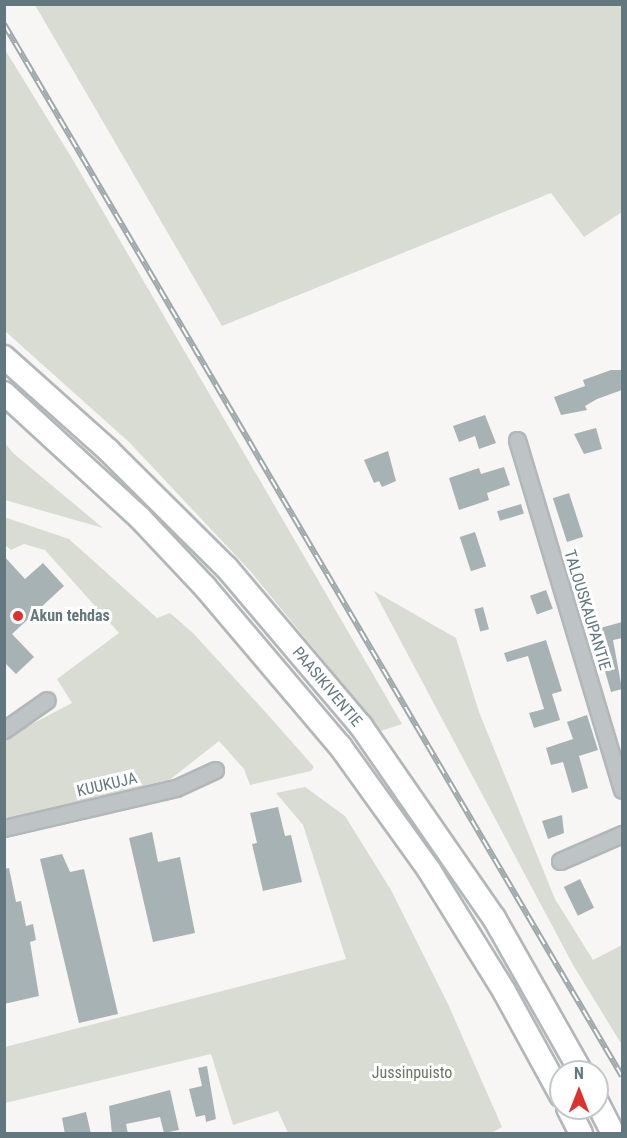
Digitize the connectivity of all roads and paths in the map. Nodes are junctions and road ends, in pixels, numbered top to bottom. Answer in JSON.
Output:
{"nodes":[{"id":1,"x":4,"y":357,"type":"edge"},
{"id":2,"x":4,"y":393,"type":"edge"},
{"id":3,"x":517,"y":440,"type":"dead end"},
{"id":4,"x":47,"y":700,"type":"dead end"},
{"id":5,"x":4,"y":730,"type":"edge"},
{"id":6,"x":215,"y":770,"type":"dead end"},
{"id":7,"x":622,"y":789,"type":"edge"},
{"id":8,"x":4,"y":828,"type":"edge"},
{"id":9,"x":622,"y":834,"type":"edge"},
{"id":10,"x":560,"y":861,"type":"dead end"},
{"id":11,"x":574,"y":1060,"type":"edge"},
{"id":12,"x":549,"y":1073,"type":"edge"},
{"id":13,"x":574,"y":1120,"type":"edge"},
{"id":14,"x":606,"y":1120,"type":"edge"},
{"id":15,"x":581,"y":1134,"type":"edge"},
{"id":16,"x":613,"y":1134,"type":"edge"}],
"edges":[{"from":1,"to":11,"type":"highway","name":"PAASIKIVENTIE"},
{"from":2,"to":12,"type":"highway","name":"PAASIKIVENTIE"},
{"from":3,"to":7,"type":"street","name":"TALOUSKAUPANTIE"},
{"from":4,"to":5,"type":"street"},
{"from":6,"to":8,"type":"street","name":"KUUKUJA"},
{"from":9,"to":10,"type":"street"},
{"from":13,"to":15,"type":"highway"},
{"from":14,"to":16,"type":"highway"}]}
